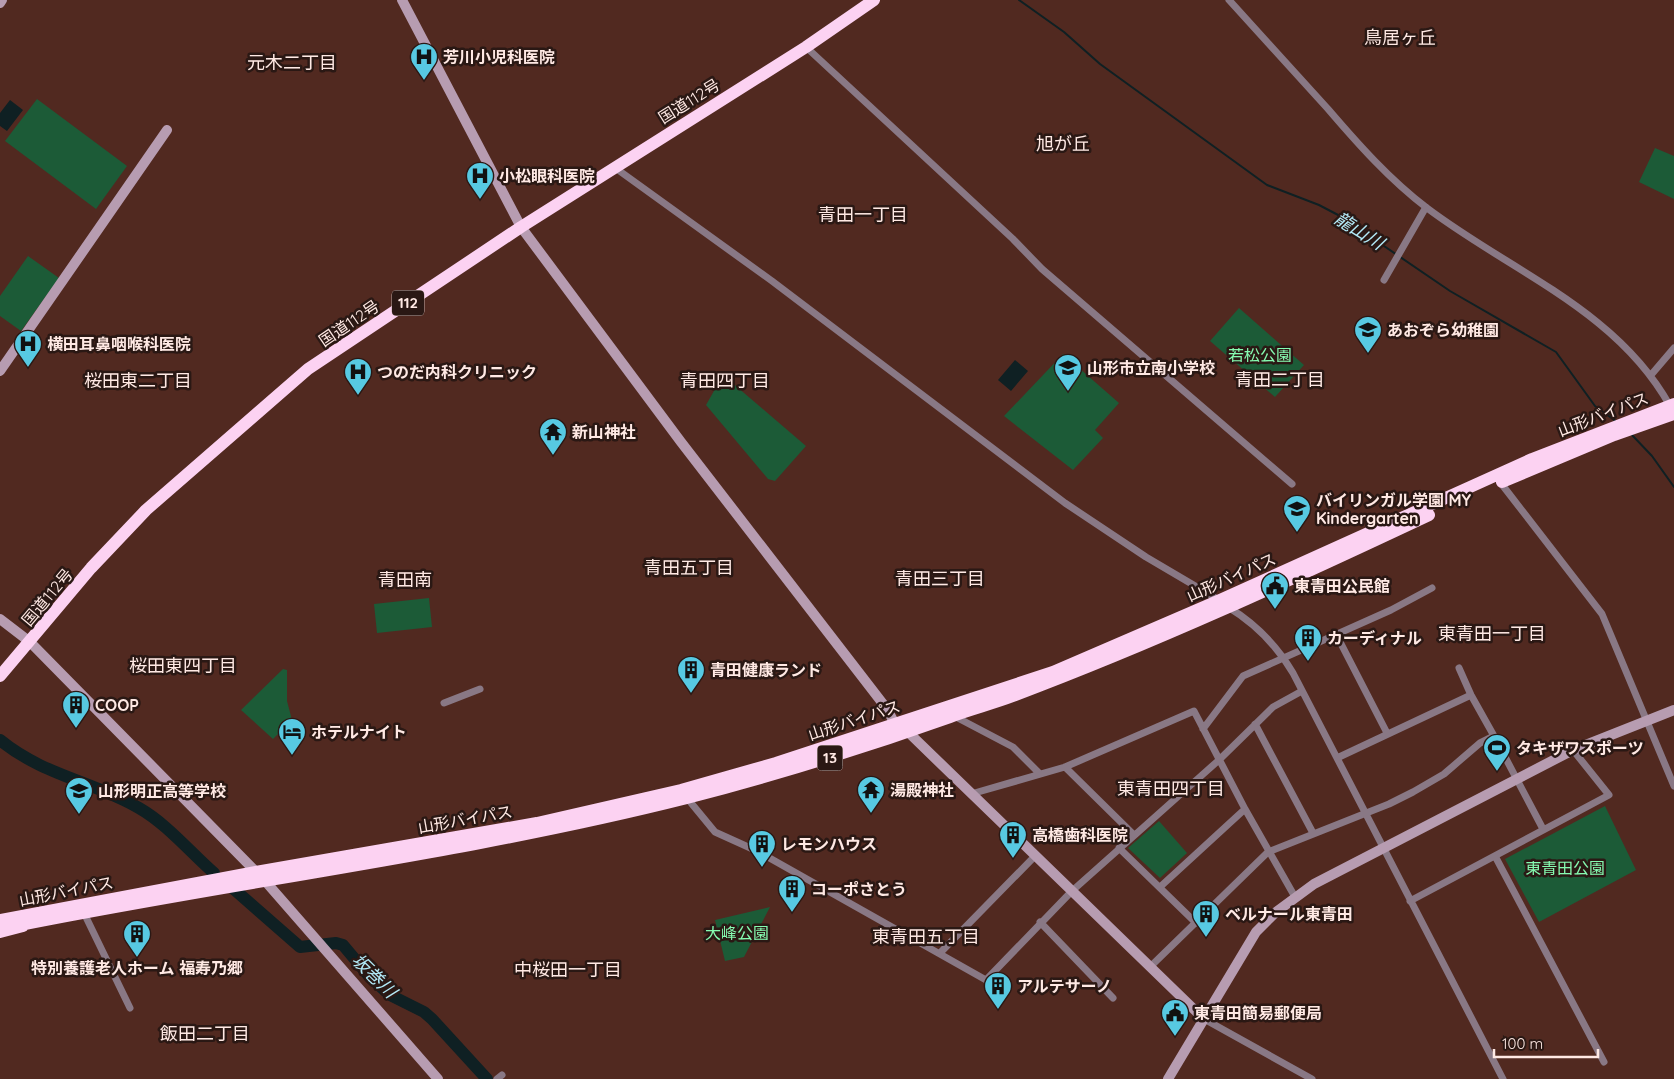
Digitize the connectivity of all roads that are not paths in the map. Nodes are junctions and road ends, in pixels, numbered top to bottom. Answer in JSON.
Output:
{"nodes":[{"id":1,"x":402,"y":0,"type":"edge"},
{"id":2,"x":874,"y":0,"type":"edge"},
{"id":3,"x":1229,"y":0,"type":"edge"},
{"id":4,"x":806,"y":47,"type":"junction"},
{"id":5,"x":167,"y":130,"type":"dead end"},
{"id":6,"x":614,"y":167,"type":"junction"},
{"id":7,"x":1426,"y":207,"type":"junction"},
{"id":8,"x":521,"y":227,"type":"junction"},
{"id":9,"x":1384,"y":280,"type":"dead end"},
{"id":10,"x":1674,"y":348,"type":"edge"},
{"id":11,"x":0,"y":371,"type":"edge"},
{"id":12,"x":1651,"y":375,"type":"junction"},
{"id":13,"x":1673,"y":408,"type":"edge"},
{"id":14,"x":1612,"y":431,"type":"junction"},
{"id":15,"x":1500,"y":482,"type":"junction"},
{"id":16,"x":1292,"y":484,"type":"dead end"},
{"id":17,"x":1432,"y":588,"type":"dead end"},
{"id":18,"x":1224,"y":604,"type":"junction"},
{"id":19,"x":0,"y":619,"type":"edge"},
{"id":20,"x":1336,"y":634,"type":"junction"},
{"id":21,"x":30,"y":642,"type":"junction"},
{"id":22,"x":1284,"y":658,"type":"junction"},
{"id":23,"x":1459,"y":668,"type":"dead end"},
{"id":24,"x":0,"y":676,"type":"edge"},
{"id":25,"x":480,"y":689,"type":"dead end"},
{"id":26,"x":1302,"y":691,"type":"junction"},
{"id":27,"x":1471,"y":695,"type":"junction"},
{"id":28,"x":444,"y":703,"type":"dead end"},
{"id":29,"x":1674,"y":710,"type":"edge"},
{"id":30,"x":953,"y":716,"type":"junction"},
{"id":31,"x":1645,"y":720,"type":"junction"},
{"id":32,"x":895,"y":724,"type":"junction"},
{"id":33,"x":1255,"y":724,"type":"junction"},
{"id":34,"x":1203,"y":729,"type":"junction"},
{"id":35,"x":908,"y":732,"type":"junction"},
{"id":36,"x":1387,"y":733,"type":"junction"},
{"id":37,"x":1494,"y":736,"type":"junction"},
{"id":38,"x":1573,"y":750,"type":"junction"},
{"id":39,"x":1337,"y":758,"type":"junction"},
{"id":40,"x":1219,"y":760,"type":"junction"},
{"id":41,"x":1065,"y":767,"type":"junction"},
{"id":42,"x":1040,"y":774,"type":"junction"},
{"id":43,"x":1517,"y":778,"type":"junction"},
{"id":44,"x":1674,"y":786,"type":"edge"},
{"id":45,"x":971,"y":794,"type":"junction"},
{"id":46,"x":687,"y":798,"type":"junction"},
{"id":47,"x":1245,"y":809,"type":"junction"},
{"id":48,"x":1365,"y":812,"type":"junction"},
{"id":49,"x":1544,"y":829,"type":"junction"},
{"id":50,"x":1313,"y":833,"type":"junction"},
{"id":51,"x":1134,"y":835,"type":"junction"},
{"id":52,"x":1119,"y":848,"type":"junction"},
{"id":53,"x":1383,"y":848,"type":"junction"},
{"id":54,"x":1268,"y":852,"type":"junction"},
{"id":55,"x":1035,"y":856,"type":"junction"},
{"id":56,"x":1495,"y":856,"type":"junction"},
{"id":57,"x":256,"y":872,"type":"junction"},
{"id":58,"x":266,"y":882,"type":"junction"},
{"id":59,"x":1160,"y":887,"type":"junction"},
{"id":60,"x":1072,"y":891,"type":"junction"},
{"id":61,"x":1295,"y":897,"type":"junction"},
{"id":62,"x":1410,"y":901,"type":"junction"},
{"id":63,"x":79,"y":909,"type":"junction"},
{"id":64,"x":0,"y":915,"type":"edge"},
{"id":65,"x":0,"y":920,"type":"edge"},
{"id":66,"x":1040,"y":922,"type":"junction"},
{"id":67,"x":1196,"y":923,"type":"junction"},
{"id":68,"x":0,"y":930,"type":"edge"},
{"id":69,"x":940,"y":953,"type":"junction"},
{"id":70,"x":1150,"y":968,"type":"junction"},
{"id":71,"x":1113,"y":998,"type":"dead end"},
{"id":72,"x":130,"y":1008,"type":"dead end"},
{"id":73,"x":1204,"y":1019,"type":"junction"},
{"id":74,"x":1604,"y":1062,"type":"dead end"},
{"id":75,"x":438,"y":1079,"type":"edge"},
{"id":76,"x":1168,"y":1079,"type":"edge"},
{"id":77,"x":1312,"y":1079,"type":"edge"},
{"id":78,"x":1502,"y":1079,"type":"edge"}],
"edges":[{"from":1,"to":8,"type":"street"},
{"from":2,"to":4,"type":"highway","name":"国道112号","number":"112"},
{"from":3,"to":7,"type":"street"},
{"from":4,"to":6,"type":"highway","name":"国道112号","number":"112"},
{"from":4,"to":16,"type":"street"},
{"from":5,"to":11,"type":"street"},
{"from":6,"to":8,"type":"highway","name":"国道112号","number":"112"},
{"from":6,"to":18,"type":"street"},
{"from":7,"to":9,"type":"street"},
{"from":7,"to":12,"type":"street"},
{"from":8,"to":21,"type":"highway","name":"国道112号","number":"112"},
{"from":8,"to":32,"type":"street"},
{"from":10,"to":12,"type":"street"},
{"from":12,"to":13,"type":"street"},
{"from":13,"to":14,"type":"highway","name":"山形バイパス","number":"13"},
{"from":14,"to":15,"type":"highway","name":"山形バイパス","number":"13"},
{"from":14,"to":18,"type":"highway","name":"山形バイパス","number":"13"},
{"from":15,"to":18,"type":"highway","name":"山形バイパス","number":"13"},
{"from":15,"to":31,"type":"street"},
{"from":17,"to":20,"type":"street"},
{"from":18,"to":22,"type":"street"},
{"from":18,"to":30,"type":"highway","name":"山形バイパス","number":"13"},
{"from":18,"to":32,"type":"highway","name":"山形バイパス","number":"13"},
{"from":19,"to":21,"type":"street"},
{"from":20,"to":22,"type":"street"},
{"from":20,"to":36,"type":"street"},
{"from":21,"to":24,"type":"highway","name":"国道112号","number":"112"},
{"from":21,"to":57,"type":"street"},
{"from":22,"to":26,"type":"street"},
{"from":22,"to":34,"type":"street"},
{"from":23,"to":27,"type":"street"},
{"from":25,"to":28,"type":"street"},
{"from":26,"to":33,"type":"street"},
{"from":26,"to":39,"type":"street"},
{"from":27,"to":36,"type":"street"},
{"from":27,"to":37,"type":"street"},
{"from":29,"to":31,"type":"street"},
{"from":30,"to":35,"type":"highway","name":"山形バイパス","number":"13"},
{"from":30,"to":42,"type":"street"},
{"from":31,"to":38,"type":"street"},
{"from":31,"to":44,"type":"street"},
{"from":32,"to":35,"type":"street"},
{"from":32,"to":57,"type":"highway","name":"山形バイパス","number":"13"},
{"from":33,"to":40,"type":"street"},
{"from":33,"to":50,"type":"street"},
{"from":34,"to":40,"type":"street"},
{"from":34,"to":41,"type":"street"},
{"from":35,"to":45,"type":"street"},
{"from":35,"to":46,"type":"highway","name":"山形バイパス","number":"13"},
{"from":36,"to":39,"type":"street"},
{"from":37,"to":43,"type":"street"},
{"from":37,"to":48,"type":"street"},
{"from":38,"to":43,"type":"street"},
{"from":38,"to":49,"type":"street"},
{"from":39,"to":48,"type":"street"},
{"from":40,"to":47,"type":"street"},
{"from":40,"to":51,"type":"street"},
{"from":41,"to":42,"type":"street"},
{"from":41,"to":51,"type":"street"},
{"from":42,"to":45,"type":"street"},
{"from":43,"to":49,"type":"street"},
{"from":43,"to":53,"type":"street"},
{"from":45,"to":55,"type":"street"},
{"from":46,"to":58,"type":"highway","name":"山形バイパス","number":"13"},
{"from":46,"to":69,"type":"street"},
{"from":47,"to":54,"type":"street"},
{"from":47,"to":59,"type":"street"},
{"from":48,"to":50,"type":"street"},
{"from":48,"to":53,"type":"street"},
{"from":49,"to":56,"type":"street"},
{"from":50,"to":54,"type":"street"},
{"from":51,"to":52,"type":"street"},
{"from":52,"to":59,"type":"street"},
{"from":52,"to":60,"type":"street"},
{"from":53,"to":61,"type":"street"},
{"from":53,"to":62,"type":"street"},
{"from":54,"to":61,"type":"street"},
{"from":54,"to":67,"type":"street"},
{"from":55,"to":60,"type":"street"},
{"from":55,"to":69,"type":"street"},
{"from":56,"to":62,"type":"street"},
{"from":56,"to":74,"type":"street"},
{"from":57,"to":58,"type":"street"},
{"from":57,"to":63,"type":"highway","name":"山形バイパス","number":"13"},
{"from":58,"to":63,"type":"highway","name":"山形バイパス","number":"13"},
{"from":58,"to":75,"type":"street"},
{"from":59,"to":67,"type":"street"},
{"from":60,"to":66,"type":"street"},
{"from":60,"to":70,"type":"street"},
{"from":61,"to":73,"type":"street"},
{"from":62,"to":78,"type":"street"},
{"from":63,"to":64,"type":"highway"},
{"from":63,"to":65,"type":"highway","name":"山形バイパス","number":"13"},
{"from":63,"to":68,"type":"highway","name":"山形バイパス","number":"13"},
{"from":63,"to":72,"type":"street"},
{"from":66,"to":69,"type":"street"},
{"from":66,"to":71,"type":"street"},
{"from":67,"to":70,"type":"street"},
{"from":70,"to":73,"type":"street"},
{"from":73,"to":76,"type":"street"},
{"from":73,"to":77,"type":"street"}]}
